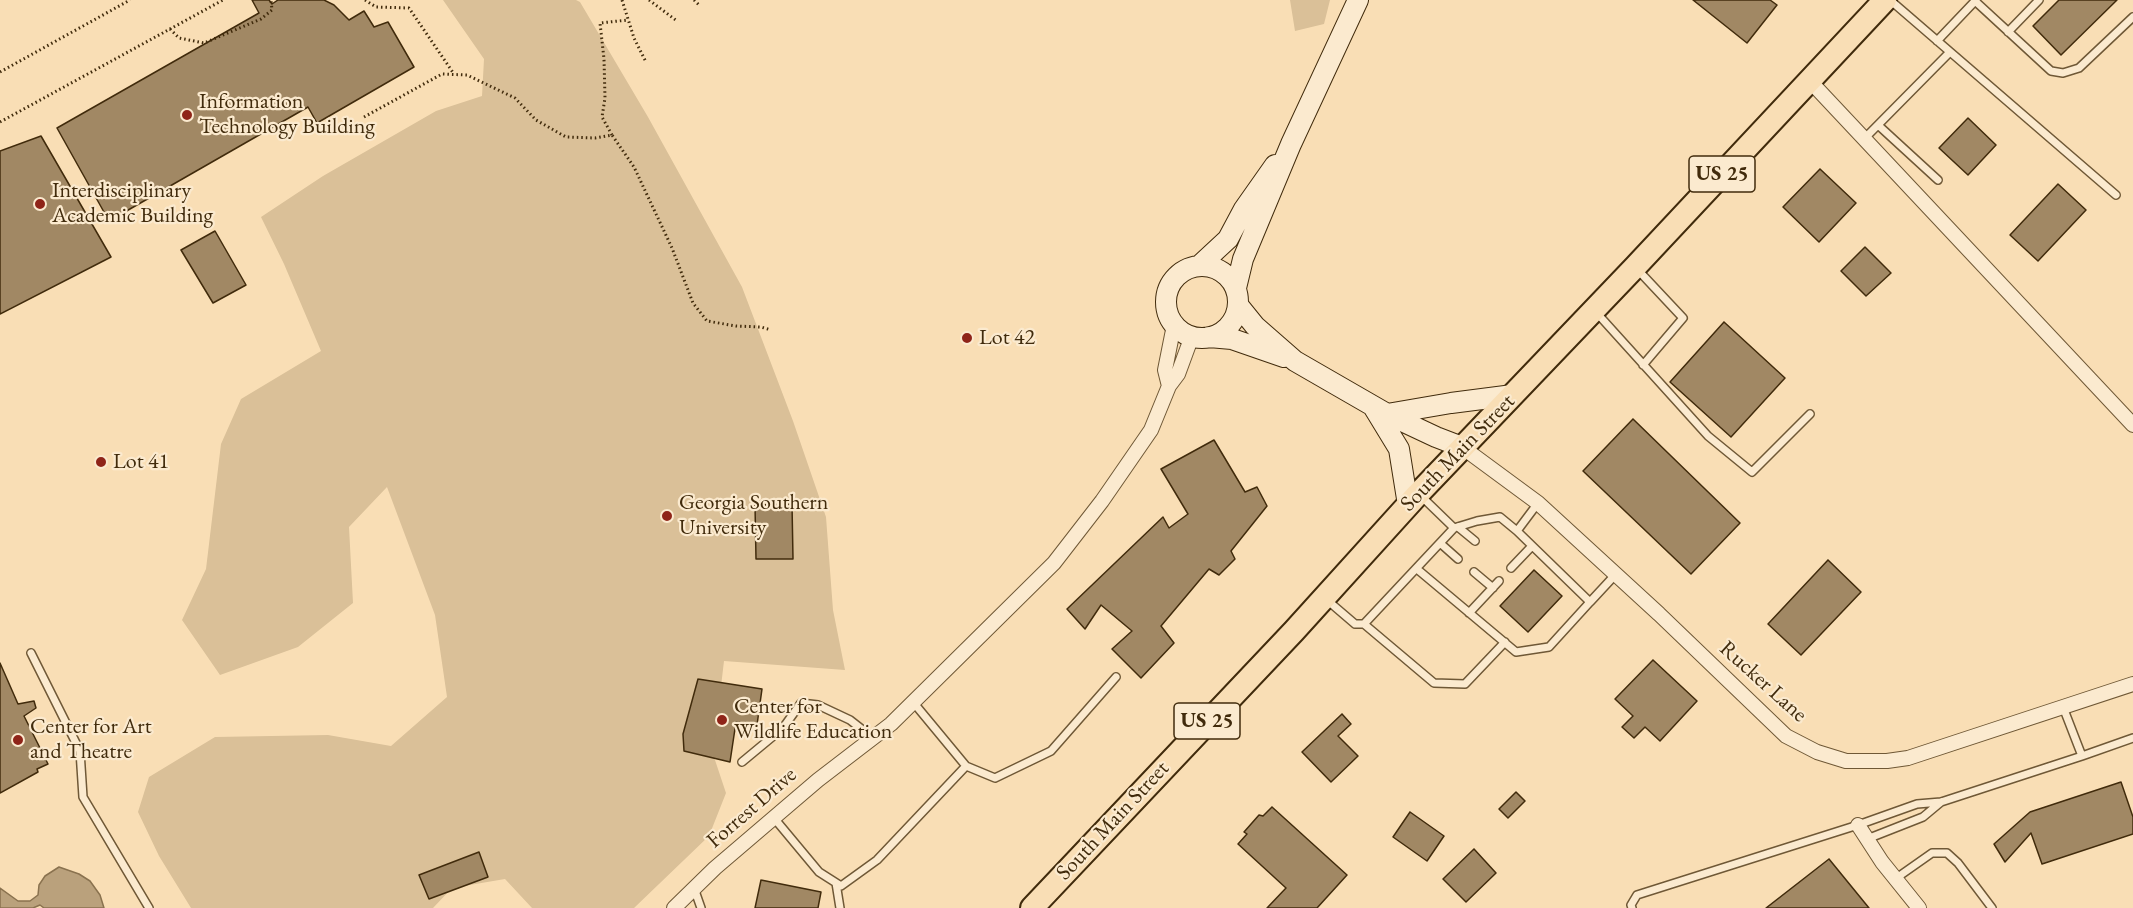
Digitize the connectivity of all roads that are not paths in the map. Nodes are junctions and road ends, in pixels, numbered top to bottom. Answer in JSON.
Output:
{"nodes":[{"id":1,"x":1358,"y":0,"type":"edge"},
{"id":2,"x":1885,"y":0,"type":"edge"},
{"id":3,"x":1890,"y":0,"type":"edge"},
{"id":4,"x":2039,"y":0,"type":"edge"},
{"id":5,"x":1975,"y":1,"type":"edge"},
{"id":6,"x":2133,"y":17,"type":"edge"},
{"id":7,"x":2008,"y":32,"type":"junction"},
{"id":8,"x":1937,"y":41,"type":"junction"},
{"id":9,"x":1950,"y":52,"type":"junction"},
{"id":10,"x":1809,"y":80,"type":"junction"},
{"id":11,"x":1878,"y":125,"type":"junction"},
{"id":12,"x":1864,"y":139,"type":"junction"},
{"id":13,"x":1292,"y":144,"type":"junction"},
{"id":14,"x":1938,"y":180,"type":"dead end"},
{"id":15,"x":2116,"y":195,"type":"dead end"},
{"id":16,"x":1200,"y":265,"type":"junction"},
{"id":17,"x":1635,"y":267,"type":"junction"},
{"id":18,"x":1237,"y":296,"type":"junction"},
{"id":19,"x":1594,"y":310,"type":"junction"},
{"id":20,"x":1174,"y":324,"type":"junction"},
{"id":21,"x":1200,"y":337,"type":"junction"},
{"id":22,"x":1295,"y":361,"type":"junction"},
{"id":23,"x":1643,"y":365,"type":"junction"},
{"id":24,"x":1168,"y":386,"type":"junction"},
{"id":25,"x":1513,"y":395,"type":"junction"},
{"id":26,"x":1380,"y":410,"type":"junction"},
{"id":27,"x":1810,"y":414,"type":"dead end"},
{"id":28,"x":2133,"y":425,"type":"edge"},
{"id":29,"x":1462,"y":447,"type":"junction"},
{"id":30,"x":1413,"y":499,"type":"junction"},
{"id":31,"x":1538,"y":503,"type":"junction"},
{"id":32,"x":1456,"y":528,"type":"junction"},
{"id":33,"x":1517,"y":531,"type":"junction"},
{"id":34,"x":1475,"y":541,"type":"dead end"},
{"id":35,"x":1440,"y":543,"type":"junction"},
{"id":36,"x":1532,"y":546,"type":"junction"},
{"id":37,"x":1458,"y":559,"type":"dead end"},
{"id":38,"x":1417,"y":568,"type":"junction"},
{"id":39,"x":1511,"y":568,"type":"dead end"},
{"id":40,"x":1474,"y":572,"type":"dead end"},
{"id":41,"x":1616,"y":574,"type":"junction"},
{"id":42,"x":1499,"y":581,"type":"dead end"},
{"id":43,"x":1492,"y":588,"type":"junction"},
{"id":44,"x":1324,"y":598,"type":"junction"},
{"id":45,"x":1590,"y":602,"type":"junction"},
{"id":46,"x":1469,"y":613,"type":"junction"},
{"id":47,"x":1364,"y":624,"type":"junction"},
{"id":48,"x":1505,"y":642,"type":"junction"},
{"id":49,"x":31,"y":653,"type":"dead end"},
{"id":50,"x":1116,"y":677,"type":"dead end"},
{"id":51,"x":2133,"y":684,"type":"edge"},
{"id":52,"x":913,"y":702,"type":"junction"},
{"id":53,"x":2063,"y":708,"type":"junction"},
{"id":54,"x":873,"y":738,"type":"junction"},
{"id":55,"x":2133,"y":738,"type":"edge"},
{"id":56,"x":2082,"y":756,"type":"junction"},
{"id":57,"x":742,"y":762,"type":"dead end"},
{"id":58,"x":966,"y":766,"type":"junction"},
{"id":59,"x":1941,"y":802,"type":"junction"},
{"id":60,"x":774,"y":817,"type":"junction"},
{"id":61,"x":1858,"y":825,"type":"junction"},
{"id":62,"x":1867,"y":839,"type":"junction"},
{"id":63,"x":1895,"y":879,"type":"junction"},
{"id":64,"x":836,"y":883,"type":"junction"},
{"id":65,"x":694,"y":888,"type":"junction"},
{"id":66,"x":149,"y":908,"type":"edge"},
{"id":67,"x":674,"y":908,"type":"edge"},
{"id":68,"x":701,"y":908,"type":"edge"},
{"id":69,"x":840,"y":908,"type":"edge"},
{"id":70,"x":1032,"y":908,"type":"edge"},
{"id":71,"x":1632,"y":908,"type":"edge"},
{"id":72,"x":1919,"y":908,"type":"edge"},
{"id":73,"x":1992,"y":908,"type":"edge"}],
"edges":[{"from":1,"to":13,"type":"street"},
{"from":2,"to":10,"type":"main road","name":"South Main Street","number":"US 25"},
{"from":3,"to":8,"type":"lane"},
{"from":4,"to":7,"type":"lane"},
{"from":5,"to":7,"type":"lane"},
{"from":5,"to":8,"type":"lane"},
{"from":6,"to":7,"type":"lane"},
{"from":8,"to":9,"type":"lane"},
{"from":9,"to":11,"type":"lane"},
{"from":9,"to":15,"type":"lane"},
{"from":10,"to":12,"type":"street"},
{"from":10,"to":17,"type":"main road","name":"South Main Street","number":"US 25"},
{"from":11,"to":12,"type":"lane"},
{"from":11,"to":14,"type":"lane"},
{"from":12,"to":28,"type":"street"},
{"from":13,"to":16,"type":"street"},
{"from":13,"to":18,"type":"street"},
{"from":16,"to":18,"type":"street"},
{"from":16,"to":20,"type":"street"},
{"from":17,"to":19,"type":"main road","name":"South Main Street","number":"US 25"},
{"from":17,"to":23,"type":"lane"},
{"from":18,"to":21,"type":"street"},
{"from":18,"to":22,"type":"street"},
{"from":19,"to":23,"type":"lane"},
{"from":19,"to":25,"type":"main road","name":"South Main Street","number":"US 25"},
{"from":20,"to":21,"type":"street"},
{"from":20,"to":24,"type":"street"},
{"from":21,"to":22,"type":"street"},
{"from":21,"to":24,"type":"street"},
{"from":22,"to":26,"type":"street"},
{"from":23,"to":27,"type":"lane"},
{"from":24,"to":52,"type":"street","name":"Forrest Drive"},
{"from":25,"to":26,"type":"street"},
{"from":25,"to":29,"type":"main road","name":"South Main Street","number":"US 25"},
{"from":26,"to":29,"type":"street"},
{"from":26,"to":30,"type":"street"},
{"from":29,"to":30,"type":"main road","name":"South Main Street","number":"US 25"},
{"from":29,"to":31,"type":"street","name":"Rucker Lane"},
{"from":30,"to":32,"type":"lane"},
{"from":30,"to":44,"type":"main road","name":"South Main Street","number":"US 25"},
{"from":31,"to":33,"type":"lane"},
{"from":31,"to":41,"type":"street","name":"Rucker Lane"},
{"from":32,"to":33,"type":"lane"},
{"from":32,"to":34,"type":"lane"},
{"from":32,"to":35,"type":"lane"},
{"from":33,"to":36,"type":"lane"},
{"from":35,"to":37,"type":"lane"},
{"from":35,"to":38,"type":"lane"},
{"from":36,"to":39,"type":"lane"},
{"from":36,"to":45,"type":"lane"},
{"from":38,"to":46,"type":"lane"},
{"from":38,"to":47,"type":"lane"},
{"from":40,"to":43,"type":"lane"},
{"from":41,"to":45,"type":"lane"},
{"from":41,"to":53,"type":"street","name":"Rucker Lane"},
{"from":42,"to":43,"type":"lane"},
{"from":43,"to":46,"type":"lane"},
{"from":44,"to":47,"type":"lane"},
{"from":44,"to":70,"type":"main road","name":"South Main Street","number":"US 25"},
{"from":45,"to":48,"type":"lane"},
{"from":46,"to":48,"type":"lane"},
{"from":47,"to":48,"type":"lane"},
{"from":49,"to":66,"type":"lane"},
{"from":50,"to":58,"type":"lane"},
{"from":51,"to":53,"type":"street","name":"Rucker Lane"},
{"from":52,"to":54,"type":"street","name":"Forrest Drive"},
{"from":52,"to":58,"type":"lane"},
{"from":53,"to":56,"type":"lane"},
{"from":54,"to":57,"type":"lane"},
{"from":54,"to":60,"type":"street","name":"Forrest Drive"},
{"from":55,"to":56,"type":"lane"},
{"from":56,"to":59,"type":"lane"},
{"from":58,"to":64,"type":"lane"},
{"from":59,"to":61,"type":"lane"},
{"from":59,"to":62,"type":"lane"},
{"from":60,"to":64,"type":"lane"},
{"from":60,"to":65,"type":"street","name":"Forrest Drive"},
{"from":61,"to":62,"type":"street"},
{"from":61,"to":71,"type":"lane"},
{"from":62,"to":63,"type":"street"},
{"from":63,"to":72,"type":"street"},
{"from":63,"to":73,"type":"lane"},
{"from":64,"to":69,"type":"lane"},
{"from":65,"to":67,"type":"street","name":"Forrest Drive"},
{"from":65,"to":68,"type":"lane"}]}
